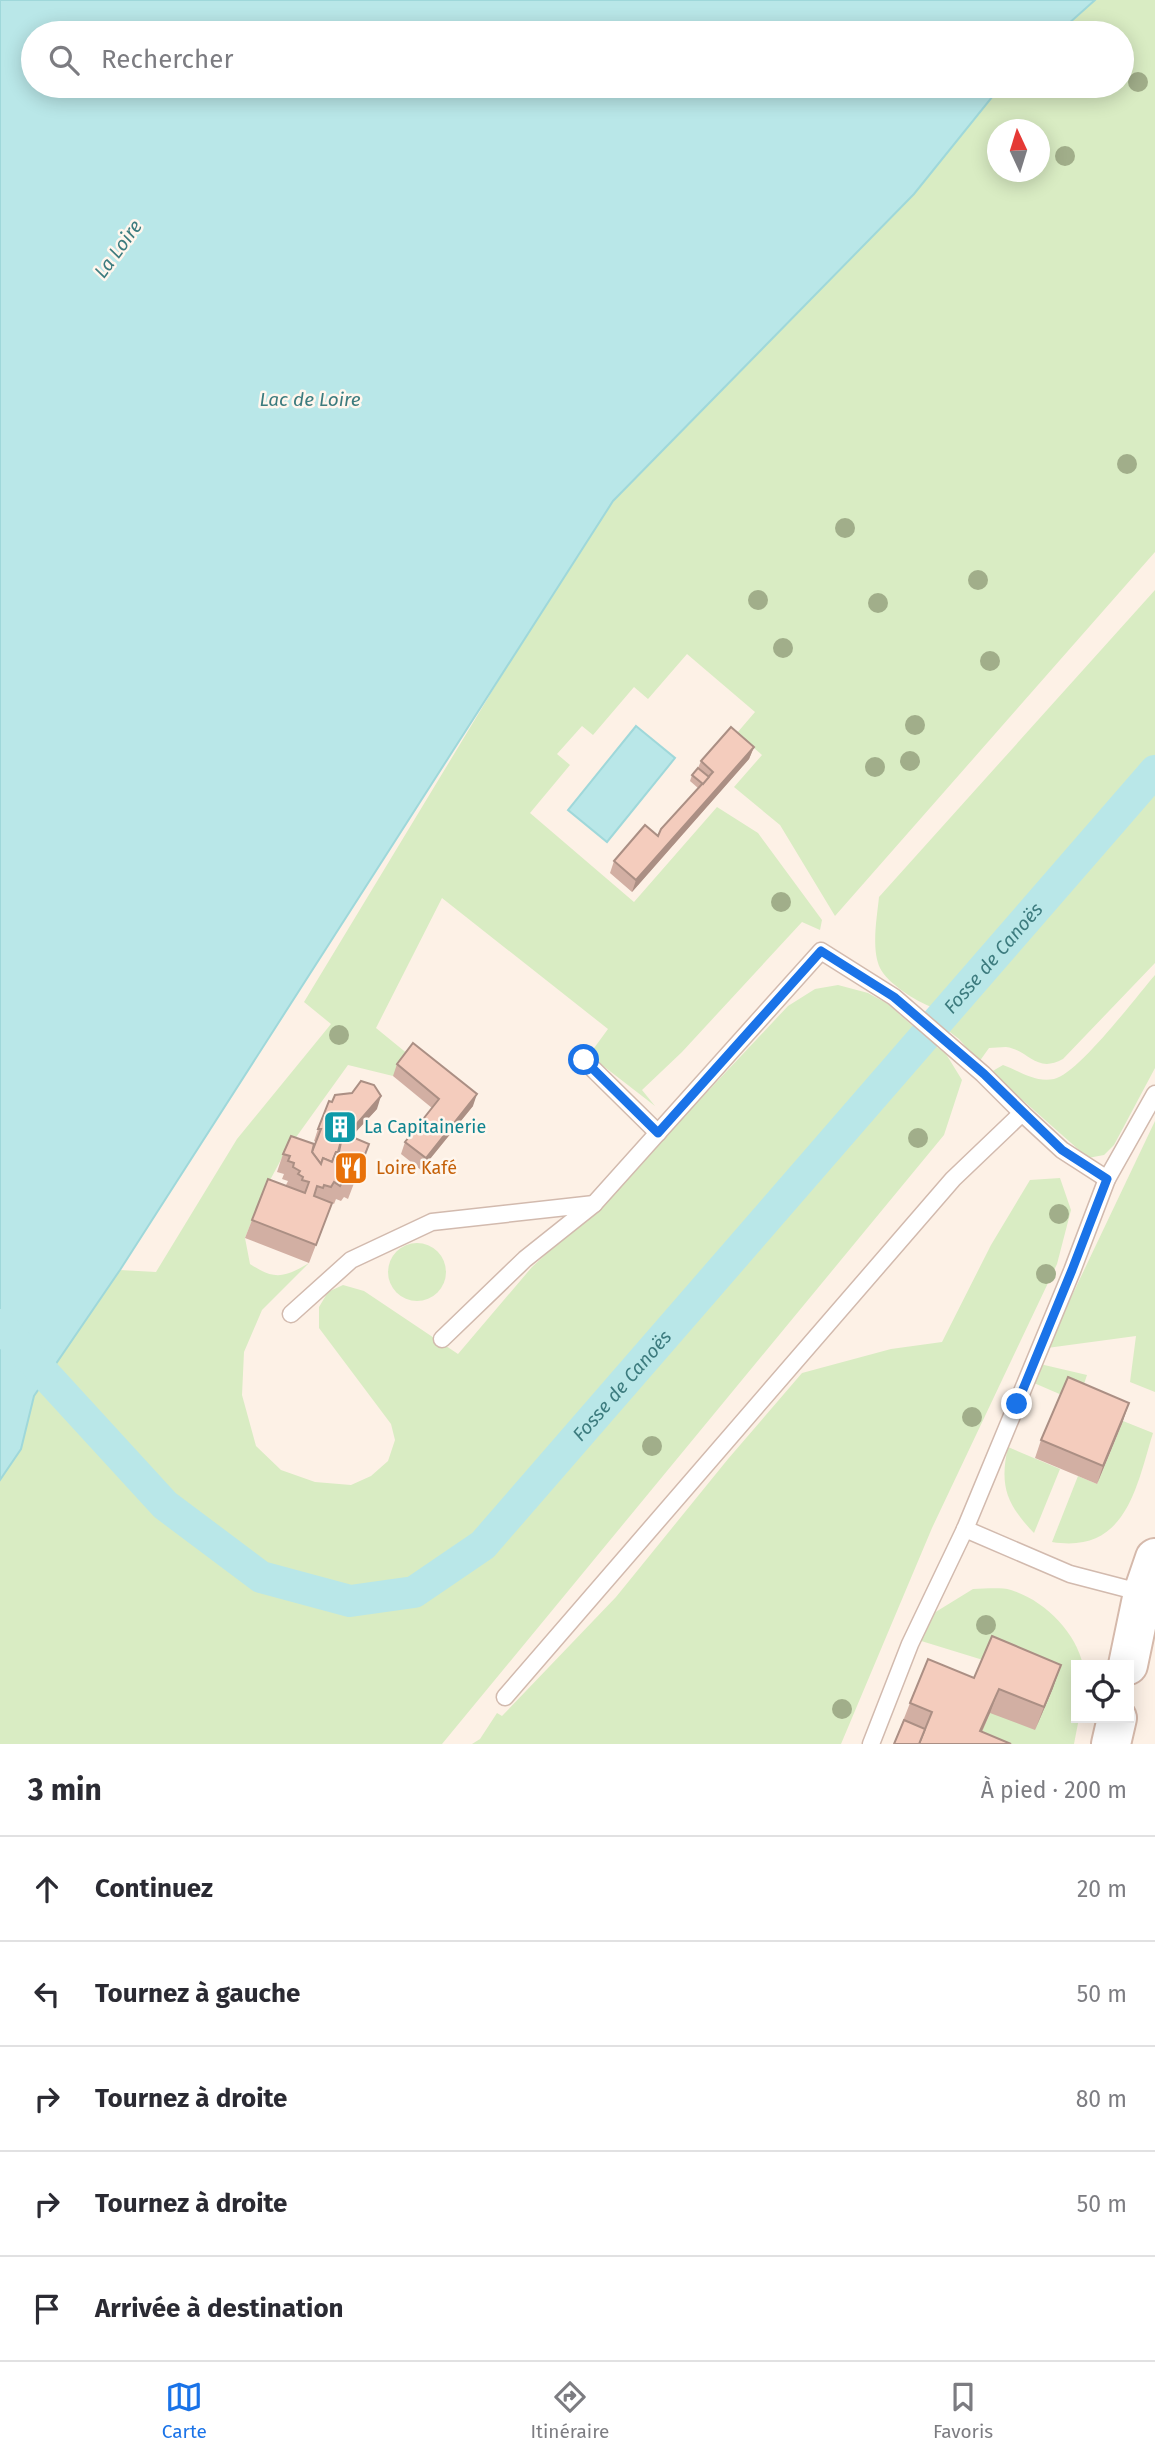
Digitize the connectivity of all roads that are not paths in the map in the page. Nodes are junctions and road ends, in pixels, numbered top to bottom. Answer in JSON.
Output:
{"nodes":[{"id":1,"x":584,"y":1060,"type":"dead end"},
{"id":2,"x":1155,"y":1094,"type":"edge"},
{"id":3,"x":1022,"y":1113,"type":"junction"},
{"id":4,"x":658,"y":1133,"type":"junction"},
{"id":5,"x":1107,"y":1179,"type":"junction"},
{"id":6,"x":594,"y":1204,"type":"junction"},
{"id":7,"x":290,"y":1314,"type":"dead end"},
{"id":8,"x":442,"y":1339,"type":"dead end"},
{"id":9,"x":965,"y":1529,"type":"junction"},
{"id":10,"x":1149,"y":1575,"type":"edge"},
{"id":11,"x":1129,"y":1660,"type":"edge"},
{"id":12,"x":505,"y":1697,"type":"dead end"},
{"id":13,"x":1116,"y":1723,"type":"edge"},
{"id":14,"x":871,"y":1744,"type":"edge"},
{"id":15,"x":1111,"y":1744,"type":"edge"}],
"edges":[{"from":1,"to":4,"type":"lane"},
{"from":2,"to":5,"type":"lane"},
{"from":3,"to":4,"type":"lane"},
{"from":3,"to":5,"type":"lane"},
{"from":3,"to":12,"type":"lane"},
{"from":4,"to":6,"type":"lane"},
{"from":5,"to":9,"type":"lane"},
{"from":6,"to":7,"type":"lane"},
{"from":6,"to":8,"type":"lane"},
{"from":9,"to":10,"type":"lane"},
{"from":9,"to":14,"type":"lane"},
{"from":10,"to":11,"type":"main road"},
{"from":13,"to":15,"type":"main road"}]}
